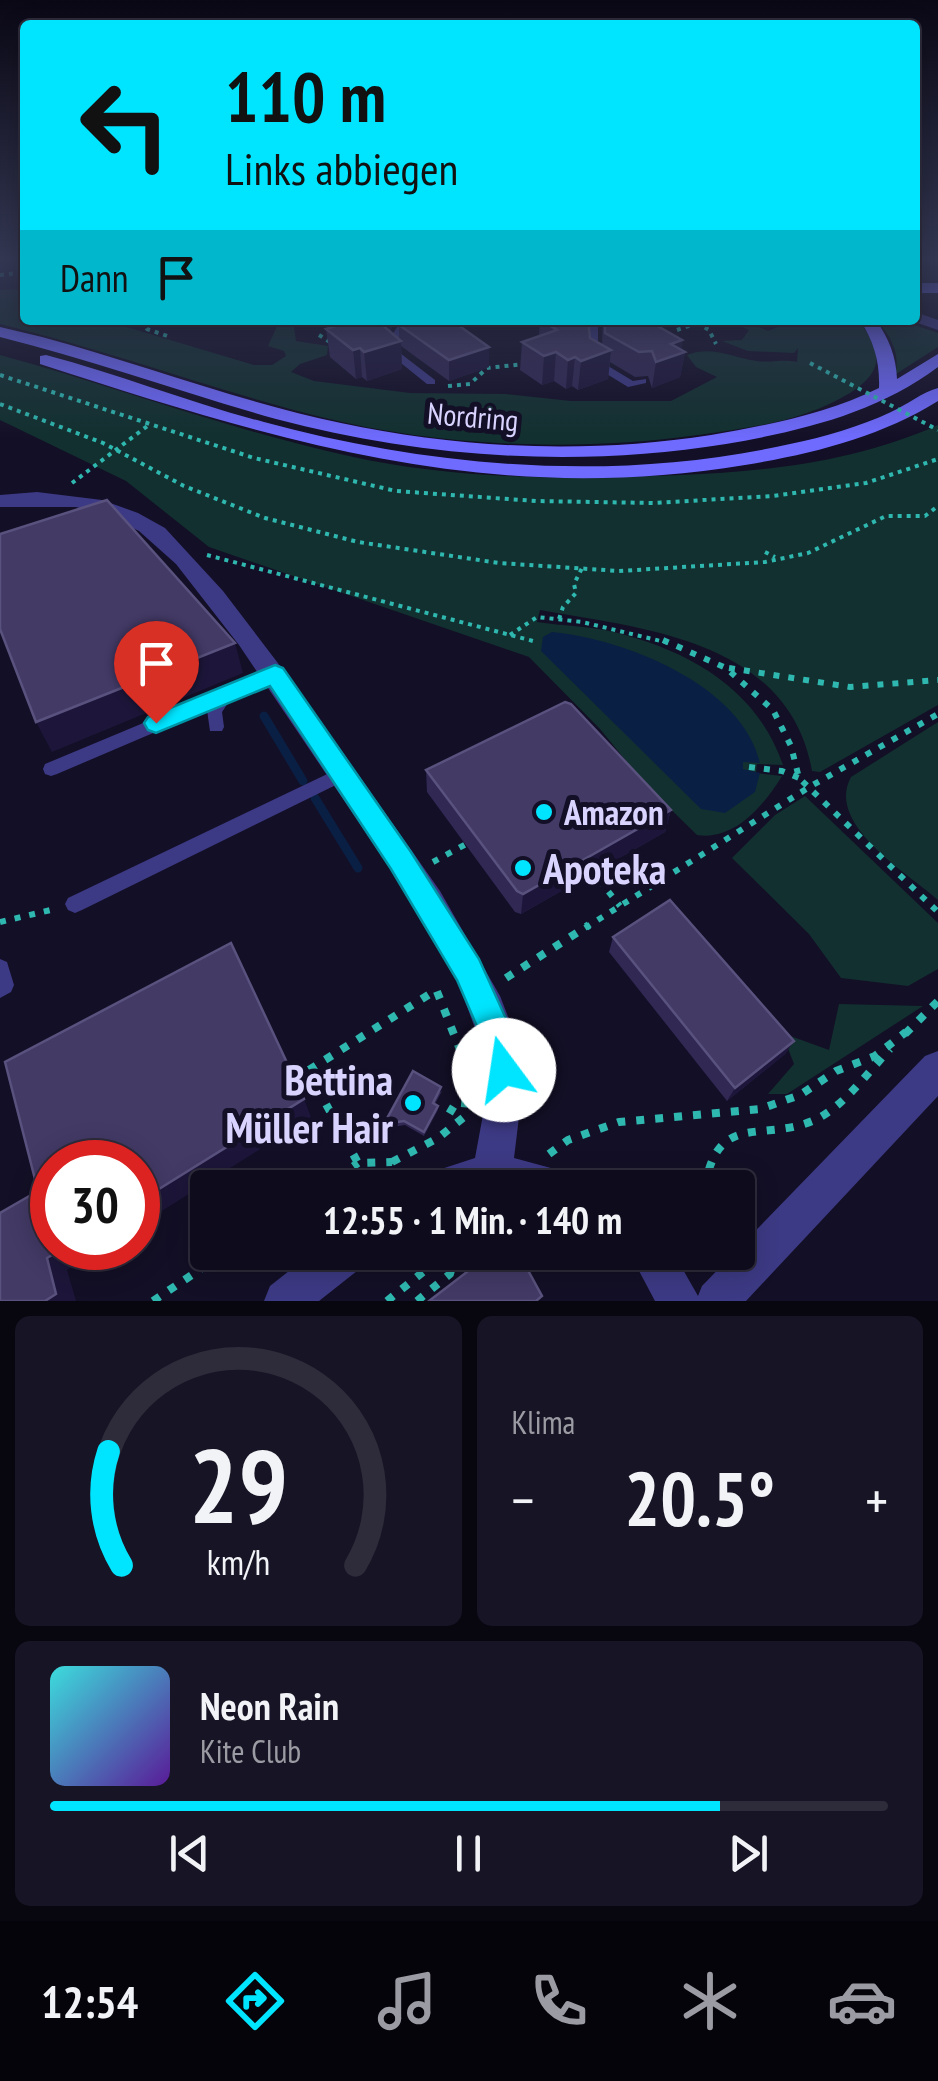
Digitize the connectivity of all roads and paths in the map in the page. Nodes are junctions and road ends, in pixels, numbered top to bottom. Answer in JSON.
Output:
{"nodes":[{"id":1,"x":145,"y":325,"type":"edge"},
{"id":2,"x":404,"y":325,"type":"edge"},
{"id":3,"x":592,"y":325,"type":"edge"},
{"id":4,"x":692,"y":325,"type":"edge"},
{"id":5,"x":700,"y":325,"type":"edge"},
{"id":6,"x":872,"y":325,"type":"edge"},
{"id":7,"x":678,"y":330,"type":"dead end"},
{"id":8,"x":0,"y":332,"type":"edge"},
{"id":9,"x":319,"y":335,"type":"dead end"},
{"id":10,"x":170,"y":337,"type":"dead end"},
{"id":11,"x":716,"y":344,"type":"dead end"},
{"id":12,"x":337,"y":346,"type":"edge"},
{"id":13,"x":0,"y":348,"type":"edge"},
{"id":14,"x":938,"y":359,"type":"edge"},
{"id":15,"x":531,"y":363,"type":"edge"},
{"id":16,"x":810,"y":364,"type":"dead end"},
{"id":17,"x":642,"y":381,"type":"edge"},
{"id":18,"x":436,"y":384,"type":"joint"},
{"id":19,"x":888,"y":390,"type":"junction"},
{"id":20,"x":938,"y":393,"type":"edge"},
{"id":21,"x":0,"y":404,"type":"edge"},
{"id":22,"x":938,"y":406,"type":"edge"},
{"id":23,"x":914,"y":409,"type":"junction"},
{"id":24,"x":150,"y":424,"type":"dead end"},
{"id":25,"x":938,"y":430,"type":"edge"},
{"id":26,"x":114,"y":452,"type":"junction"},
{"id":27,"x":80,"y":476,"type":"dead end"},
{"id":28,"x":0,"y":501,"type":"edge"},
{"id":29,"x":938,"y":506,"type":"edge"},
{"id":30,"x":765,"y":552,"type":"dead end"},
{"id":31,"x":177,"y":554,"type":"junction"},
{"id":32,"x":775,"y":557,"type":"junction"},
{"id":33,"x":582,"y":568,"type":"junction"},
{"id":34,"x":559,"y":619,"type":"junction"},
{"id":35,"x":510,"y":634,"type":"junction"},
{"id":36,"x":533,"y":641,"type":"dead end"},
{"id":37,"x":726,"y":668,"type":"junction"},
{"id":38,"x":275,"y":674,"type":"junction"},
{"id":39,"x":938,"y":680,"type":"edge"},
{"id":40,"x":227,"y":693,"type":"junction"},
{"id":41,"x":938,"y":714,"type":"edge"},
{"id":42,"x":216,"y":727,"type":"dead end"},
{"id":43,"x":749,"y":767,"type":"dead end"},
{"id":44,"x":50,"y":768,"type":"dead end"},
{"id":45,"x":342,"y":774,"type":"junction"},
{"id":46,"x":799,"y":778,"type":"junction"},
{"id":47,"x":810,"y":786,"type":"junction"},
{"id":48,"x":466,"y":844,"type":"edge"},
{"id":49,"x":631,"y":859,"type":"edge"},
{"id":50,"x":410,"y":875,"type":"junction"},
{"id":51,"x":599,"y":880,"type":"edge"},
{"id":52,"x":654,"y":885,"type":"junction"},
{"id":53,"x":76,"y":904,"type":"joint"},
{"id":54,"x":620,"y":906,"type":"junction"},
{"id":55,"x":938,"y":912,"type":"edge"},
{"id":56,"x":0,"y":922,"type":"edge"},
{"id":57,"x":0,"y":970,"type":"edge"},
{"id":58,"x":474,"y":982,"type":"junction"},
{"id":59,"x":0,"y":988,"type":"edge"},
{"id":60,"x":436,"y":990,"type":"junction"},
{"id":61,"x":938,"y":1001,"type":"edge"},
{"id":62,"x":906,"y":1032,"type":"junction"},
{"id":63,"x":938,"y":1069,"type":"edge"},
{"id":64,"x":308,"y":1070,"type":"junction"},
{"id":65,"x":293,"y":1080,"type":"edge"},
{"id":66,"x":358,"y":1162,"type":"junction"},
{"id":67,"x":392,"y":1162,"type":"junction"},
{"id":68,"x":347,"y":1170,"type":"edge"},
{"id":69,"x":396,"y":1170,"type":"edge"},
{"id":70,"x":522,"y":1170,"type":"edge"},
{"id":71,"x":534,"y":1170,"type":"edge"},
{"id":72,"x":707,"y":1170,"type":"edge"},
{"id":73,"x":199,"y":1270,"type":"edge"},
{"id":74,"x":324,"y":1270,"type":"edge"},
{"id":75,"x":426,"y":1270,"type":"edge"},
{"id":76,"x":451,"y":1270,"type":"edge"},
{"id":77,"x":660,"y":1270,"type":"edge"},
{"id":78,"x":422,"y":1299,"type":"edge"},
{"id":79,"x":152,"y":1301,"type":"edge"},
{"id":80,"x":286,"y":1301,"type":"edge"},
{"id":81,"x":387,"y":1301,"type":"edge"},
{"id":82,"x":679,"y":1301,"type":"edge"},
{"id":83,"x":717,"y":1301,"type":"edge"}],
"edges":[{"from":1,"to":10,"type":"path"},
{"from":2,"to":18,"type":"lane"},
{"from":3,"to":17,"type":"lane"},
{"from":4,"to":7,"type":"path"},
{"from":5,"to":11,"type":"path"},
{"from":6,"to":19,"type":"street"},
{"from":8,"to":19,"type":"street","name":"Nordring"},
{"from":9,"to":12,"type":"path"},
{"from":13,"to":23,"type":"street","name":"Nordring"},
{"from":14,"to":19,"type":"street","name":"Nordring"},
{"from":15,"to":18,"type":"path"},
{"from":16,"to":25,"type":"path","bridge":true},
{"from":20,"to":23,"type":"street","name":"Nordring"},
{"from":21,"to":26,"type":"path"},
{"from":22,"to":23,"type":"street"},
{"from":24,"to":26,"type":"path"},
{"from":26,"to":27,"type":"path"},
{"from":26,"to":33,"type":"path"},
{"from":28,"to":31,"type":"street"},
{"from":29,"to":32,"type":"path"},
{"from":30,"to":32,"type":"path"},
{"from":31,"to":35,"type":"path"},
{"from":31,"to":38,"type":"street"},
{"from":32,"to":33,"type":"path"},
{"from":33,"to":34,"type":"path"},
{"from":34,"to":35,"type":"path"},
{"from":34,"to":37,"type":"path"},
{"from":35,"to":36,"type":"path"},
{"from":37,"to":39,"type":"path"},
{"from":37,"to":46,"type":"path"},
{"from":38,"to":40,"type":"lane"},
{"from":38,"to":45,"type":"street"},
{"from":40,"to":42,"type":"lane"},
{"from":40,"to":44,"type":"lane"},
{"from":41,"to":47,"type":"path"},
{"from":43,"to":46,"type":"path"},
{"from":45,"to":50,"type":"street"},
{"from":45,"to":53,"type":"lane"},
{"from":46,"to":47,"type":"path"},
{"from":47,"to":52,"type":"path"},
{"from":47,"to":55,"type":"path"},
{"from":48,"to":50,"type":"path"},
{"from":49,"to":52,"type":"path"},
{"from":50,"to":58,"type":"street"},
{"from":51,"to":54,"type":"path"},
{"from":52,"to":54,"type":"path"},
{"from":53,"to":56,"type":"path"},
{"from":54,"to":58,"type":"path"},
{"from":57,"to":59,"type":"lane"},
{"from":58,"to":60,"type":"path"},
{"from":58,"to":70,"type":"street"},
{"from":60,"to":64,"type":"path"},
{"from":60,"to":67,"type":"path"},
{"from":61,"to":62,"type":"path"},
{"from":62,"to":71,"type":"path"},
{"from":62,"to":72,"type":"path"},
{"from":63,"to":83,"type":"street"},
{"from":64,"to":65,"type":"path"},
{"from":64,"to":66,"type":"path"},
{"from":66,"to":67,"type":"path"},
{"from":66,"to":68,"type":"path"},
{"from":67,"to":69,"type":"path"},
{"from":73,"to":79,"type":"path"},
{"from":74,"to":80,"type":"street"},
{"from":75,"to":81,"type":"path"},
{"from":76,"to":78,"type":"path"},
{"from":77,"to":82,"type":"street"}]}
